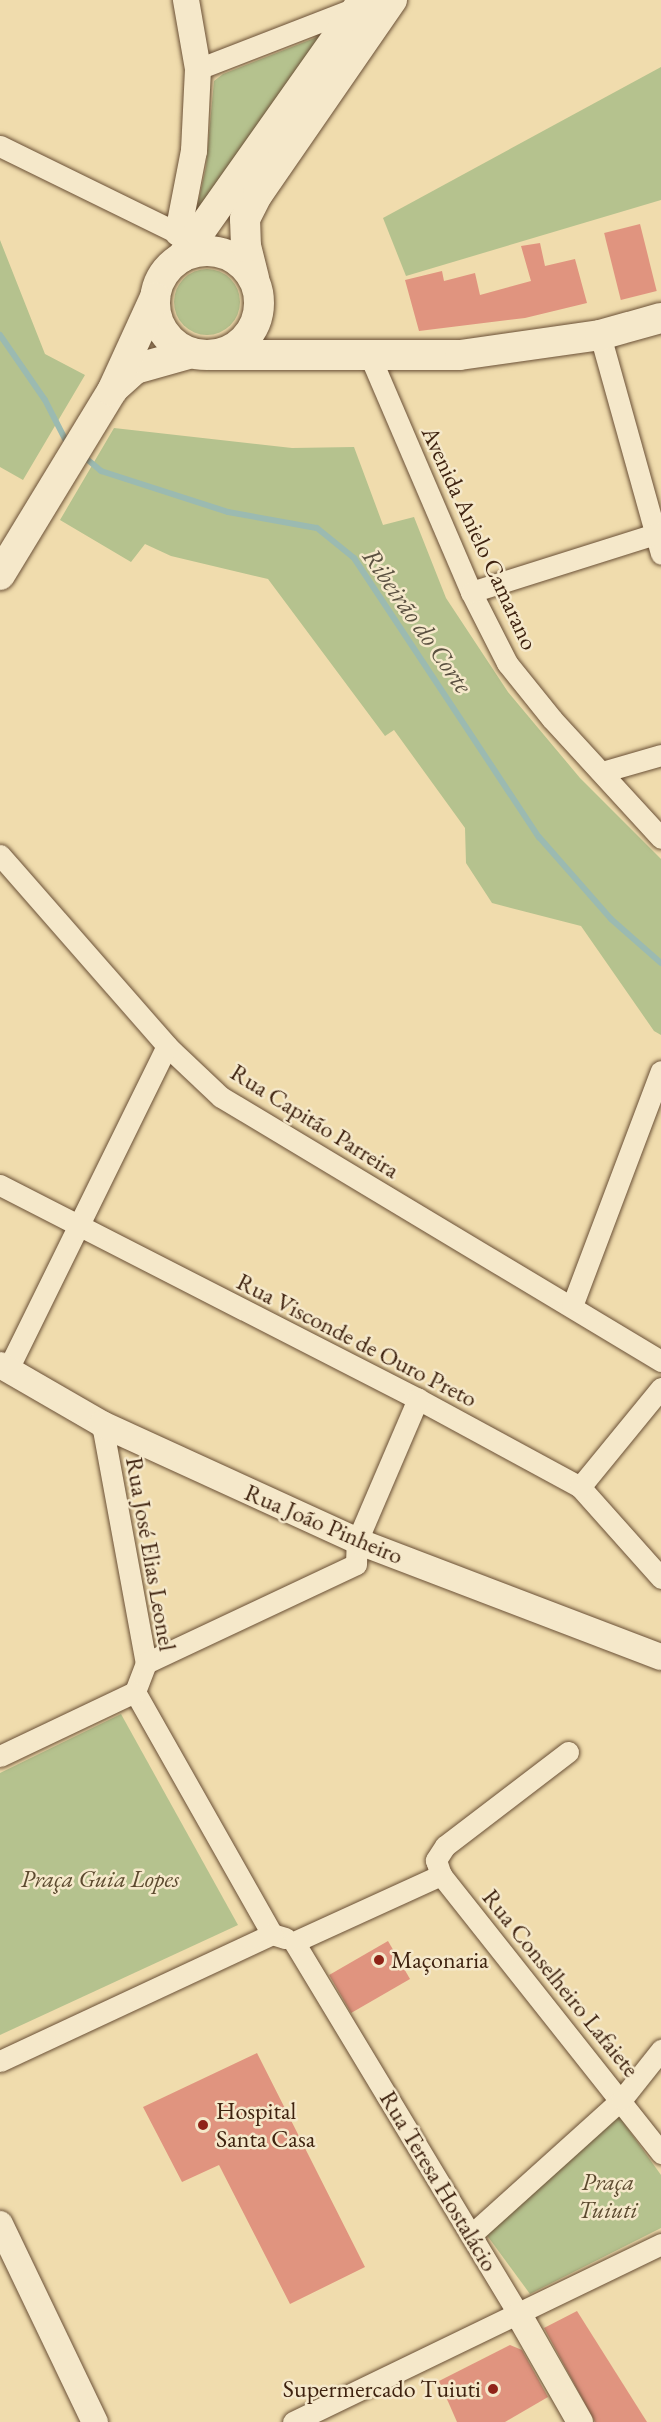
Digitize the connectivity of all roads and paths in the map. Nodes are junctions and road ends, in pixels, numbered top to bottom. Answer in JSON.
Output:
{"nodes":[{"id":1,"x":186,"y":0,"type":"edge"},
{"id":2,"x":392,"y":0,"type":"edge"},
{"id":3,"x":361,"y":3,"type":"edge"},
{"id":4,"x":198,"y":69,"type":"junction"},
{"id":5,"x":0,"y":146,"type":"edge"},
{"id":6,"x":187,"y":250,"type":"junction"},
{"id":7,"x":256,"y":286,"type":"junction"},
{"id":8,"x":155,"y":297,"type":"junction"},
{"id":9,"x":661,"y":318,"type":"edge"},
{"id":10,"x":600,"y":335,"type":"junction"},
{"id":11,"x":314,"y":353,"type":"junction"},
{"id":12,"x":201,"y":354,"type":"junction"},
{"id":13,"x":369,"y":354,"type":"junction"},
{"id":14,"x":110,"y":394,"type":"junction"},
{"id":15,"x":659,"y":540,"type":"edge"},
{"id":16,"x":0,"y":576,"type":"edge"},
{"id":17,"x":471,"y":592,"type":"junction"},
{"id":18,"x":661,"y":754,"type":"edge"},
{"id":19,"x":602,"y":772,"type":"junction"},
{"id":20,"x":661,"y":838,"type":"edge"},
{"id":21,"x":0,"y":855,"type":"edge"},
{"id":22,"x":167,"y":1046,"type":"junction"},
{"id":23,"x":661,"y":1071,"type":"edge"},
{"id":24,"x":0,"y":1185,"type":"edge"},
{"id":25,"x":78,"y":1225,"type":"junction"},
{"id":26,"x":572,"y":1306,"type":"junction"},
{"id":27,"x":661,"y":1361,"type":"edge"},
{"id":28,"x":4,"y":1367,"type":"edge"},
{"id":29,"x":661,"y":1388,"type":"edge"},
{"id":30,"x":418,"y":1399,"type":"junction"},
{"id":31,"x":102,"y":1424,"type":"junction"},
{"id":32,"x":580,"y":1487,"type":"junction"},
{"id":33,"x":357,"y":1541,"type":"junction"},
{"id":34,"x":661,"y":1578,"type":"edge"},
{"id":35,"x":661,"y":1657,"type":"edge"},
{"id":36,"x":146,"y":1663,"type":"junction"},
{"id":37,"x":135,"y":1692,"type":"junction"},
{"id":38,"x":568,"y":1752,"type":"dead end"},
{"id":39,"x":0,"y":1756,"type":"edge"},
{"id":40,"x":441,"y":1875,"type":"junction"},
{"id":41,"x":272,"y":1934,"type":"junction"},
{"id":42,"x":294,"y":1942,"type":"junction"},
{"id":43,"x":661,"y":2050,"type":"edge"},
{"id":44,"x":0,"y":2061,"type":"edge"},
{"id":45,"x":622,"y":2099,"type":"junction"},
{"id":46,"x":661,"y":2153,"type":"edge"},
{"id":47,"x":0,"y":2224,"type":"edge"},
{"id":48,"x":472,"y":2234,"type":"junction"},
{"id":49,"x":661,"y":2244,"type":"edge"},
{"id":50,"x":519,"y":2315,"type":"junction"},
{"id":51,"x":95,"y":2422,"type":"edge"},
{"id":52,"x":293,"y":2422,"type":"edge"},
{"id":53,"x":580,"y":2422,"type":"edge"}],
"edges":[{"from":1,"to":4,"type":"street"},
{"from":2,"to":7,"type":"main road"},
{"from":3,"to":4,"type":"street"},
{"from":3,"to":6,"type":"main road"},
{"from":4,"to":6,"type":"street"},
{"from":5,"to":6,"type":"street"},
{"from":6,"to":7,"type":"main road"},
{"from":6,"to":8,"type":"main road"},
{"from":7,"to":11,"type":"main road"},
{"from":7,"to":12,"type":"main road"},
{"from":8,"to":12,"type":"main road"},
{"from":8,"to":14,"type":"main road"},
{"from":9,"to":10,"type":"main road"},
{"from":10,"to":13,"type":"main road"},
{"from":10,"to":15,"type":"street"},
{"from":11,"to":12,"type":"main road"},
{"from":11,"to":13,"type":"main road"},
{"from":12,"to":14,"type":"main road"},
{"from":13,"to":17,"type":"street","name":"Avenida Anielo Camarano"},
{"from":14,"to":16,"type":"main road"},
{"from":15,"to":17,"type":"street"},
{"from":17,"to":19,"type":"street","name":"Avenida Anielo Camarano"},
{"from":18,"to":19,"type":"street"},
{"from":19,"to":20,"type":"street","name":"Avenida Anielo Camarano"},
{"from":21,"to":22,"type":"street","name":"Rua Capitão Parreira"},
{"from":22,"to":25,"type":"street"},
{"from":22,"to":26,"type":"street","name":"Rua Capitão Parreira"},
{"from":23,"to":26,"type":"street"},
{"from":24,"to":25,"type":"street","name":"Rua Visconde de Ouro Preto"},
{"from":25,"to":28,"type":"street"},
{"from":25,"to":30,"type":"street","name":"Rua Visconde de Ouro Preto"},
{"from":26,"to":27,"type":"street","name":"Rua Capitão Parreira"},
{"from":28,"to":31,"type":"street","name":"Rua João Pinheiro"},
{"from":29,"to":32,"type":"street"},
{"from":30,"to":32,"type":"street","name":"Rua Visconde de Ouro Preto"},
{"from":30,"to":33,"type":"street"},
{"from":31,"to":33,"type":"street","name":"Rua João Pinheiro"},
{"from":31,"to":36,"type":"street","name":"Rua José Elias Leonel"},
{"from":32,"to":34,"type":"street","name":"Rua Visconde de Ouro Preto"},
{"from":33,"to":35,"type":"street","name":"Rua João Pinheiro"},
{"from":33,"to":36,"type":"street"},
{"from":36,"to":37,"type":"street","name":"Rua José Elias Leonel"},
{"from":37,"to":39,"type":"street"},
{"from":37,"to":41,"type":"street"},
{"from":38,"to":40,"type":"street"},
{"from":40,"to":42,"type":"street"},
{"from":40,"to":45,"type":"street","name":"Rua Conselheiro Lafaiete"},
{"from":41,"to":42,"type":"street"},
{"from":41,"to":44,"type":"street"},
{"from":42,"to":48,"type":"street","name":"Rua Teresa Hostalácio"},
{"from":43,"to":45,"type":"street"},
{"from":45,"to":46,"type":"street","name":"Rua Conselheiro Lafaiete"},
{"from":45,"to":48,"type":"street"},
{"from":47,"to":51,"type":"street"},
{"from":48,"to":50,"type":"street","name":"Rua Teresa Hostalácio"},
{"from":49,"to":50,"type":"street"},
{"from":50,"to":52,"type":"street"},
{"from":50,"to":53,"type":"street","name":"Rua Teresa Hostalácio"}]}
